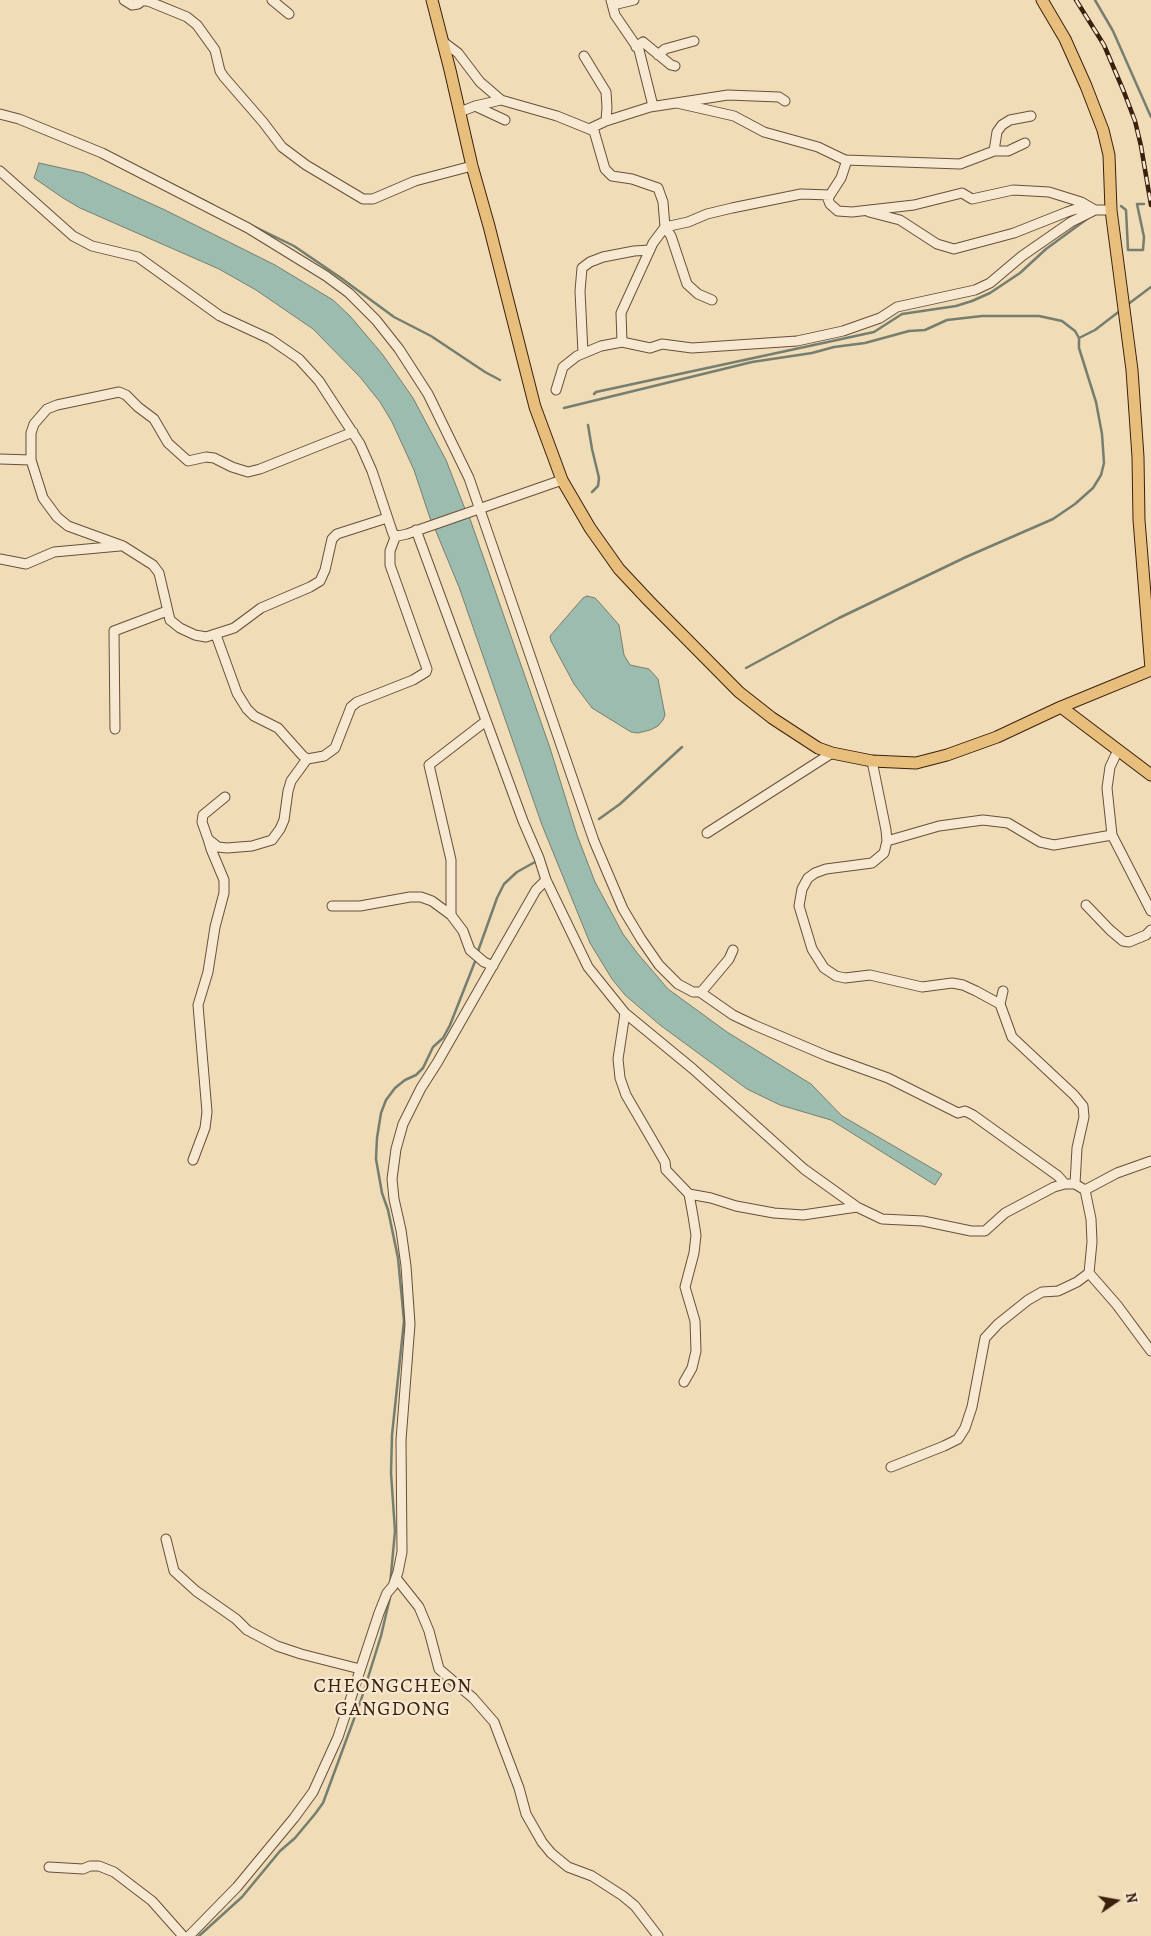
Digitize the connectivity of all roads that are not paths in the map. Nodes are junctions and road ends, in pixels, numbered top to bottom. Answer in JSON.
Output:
{"nodes":[{"id":1,"x":124,"y":0,"type":"edge"},
{"id":2,"x":272,"y":0,"type":"edge"},
{"id":3,"x":432,"y":0,"type":"edge"},
{"id":4,"x":634,"y":0,"type":"edge"},
{"id":5,"x":1042,"y":0,"type":"edge"},
{"id":6,"x":612,"y":2,"type":"edge"},
{"id":7,"x":289,"y":14,"type":"dead end"},
{"id":8,"x":442,"y":41,"type":"junction"},
{"id":9,"x":694,"y":41,"type":"dead end"},
{"id":10,"x":636,"y":47,"type":"junction"},
{"id":11,"x":658,"y":55,"type":"junction"},
{"id":12,"x":584,"y":56,"type":"dead end"},
{"id":13,"x":675,"y":66,"type":"dead end"},
{"id":14,"x":501,"y":100,"type":"junction"},
{"id":15,"x":785,"y":101,"type":"dead end"},
{"id":16,"x":678,"y":103,"type":"junction"},
{"id":17,"x":474,"y":106,"type":"junction"},
{"id":18,"x":653,"y":106,"type":"junction"},
{"id":19,"x":460,"y":112,"type":"junction"},
{"id":20,"x":0,"y":114,"type":"edge"},
{"id":21,"x":1031,"y":116,"type":"dead end"},
{"id":22,"x":506,"y":120,"type":"dead end"},
{"id":23,"x":606,"y":121,"type":"junction"},
{"id":24,"x":589,"y":129,"type":"junction"},
{"id":25,"x":1025,"y":143,"type":"dead end"},
{"id":26,"x":994,"y":151,"type":"junction"},
{"id":27,"x":848,"y":160,"type":"junction"},
{"id":28,"x":472,"y":166,"type":"junction"},
{"id":29,"x":0,"y":171,"type":"edge"},
{"id":30,"x":830,"y":195,"type":"junction"},
{"id":31,"x":1095,"y":210,"type":"junction"},
{"id":32,"x":1111,"y":210,"type":"junction"},
{"id":33,"x":865,"y":211,"type":"junction"},
{"id":34,"x":665,"y":227,"type":"junction"},
{"id":35,"x":650,"y":250,"type":"junction"},
{"id":36,"x":712,"y":300,"type":"dead end"},
{"id":37,"x":622,"y":342,"type":"junction"},
{"id":38,"x":583,"y":353,"type":"junction"},
{"id":39,"x":556,"y":390,"type":"dead end"},
{"id":40,"x":352,"y":432,"type":"junction"},
{"id":41,"x":0,"y":459,"type":"edge"},
{"id":42,"x":31,"y":460,"type":"junction"},
{"id":43,"x":562,"y":480,"type":"junction"},
{"id":44,"x":477,"y":509,"type":"junction"},
{"id":45,"x":388,"y":518,"type":"junction"},
{"id":46,"x":416,"y":530,"type":"junction"},
{"id":47,"x":396,"y":535,"type":"junction"},
{"id":48,"x":123,"y":546,"type":"junction"},
{"id":49,"x":0,"y":559,"type":"edge"},
{"id":50,"x":167,"y":611,"type":"junction"},
{"id":51,"x":216,"y":635,"type":"junction"},
{"id":52,"x":1151,"y":670,"type":"edge"},
{"id":53,"x":1061,"y":707,"type":"junction"},
{"id":54,"x":486,"y":721,"type":"junction"},
{"id":55,"x":115,"y":729,"type":"dead end"},
{"id":56,"x":1118,"y":750,"type":"junction"},
{"id":57,"x":832,"y":753,"type":"junction"},
{"id":58,"x":307,"y":759,"type":"junction"},
{"id":59,"x":872,"y":761,"type":"junction"},
{"id":60,"x":1151,"y":775,"type":"edge"},
{"id":61,"x":225,"y":797,"type":"dead end"},
{"id":62,"x":707,"y":833,"type":"dead end"},
{"id":63,"x":1112,"y":835,"type":"junction"},
{"id":64,"x":208,"y":839,"type":"junction"},
{"id":65,"x":887,"y":841,"type":"junction"},
{"id":66,"x":546,"y":880,"type":"junction"},
{"id":67,"x":1086,"y":905,"type":"dead end"},
{"id":68,"x":332,"y":906,"type":"dead end"},
{"id":69,"x":1151,"y":911,"type":"edge"},
{"id":70,"x":452,"y":915,"type":"junction"},
{"id":71,"x":1151,"y":930,"type":"edge"},
{"id":72,"x":733,"y":950,"type":"dead end"},
{"id":73,"x":493,"y":966,"type":"junction"},
{"id":74,"x":1003,"y":991,"type":"dead end"},
{"id":75,"x":700,"y":992,"type":"junction"},
{"id":76,"x":1000,"y":1004,"type":"junction"},
{"id":77,"x":625,"y":1013,"type":"junction"},
{"id":78,"x":193,"y":1160,"type":"dead end"},
{"id":79,"x":1151,"y":1161,"type":"edge"},
{"id":80,"x":1065,"y":1184,"type":"junction"},
{"id":81,"x":1075,"y":1184,"type":"junction"},
{"id":82,"x":1085,"y":1190,"type":"junction"},
{"id":83,"x":689,"y":1194,"type":"junction"},
{"id":84,"x":857,"y":1207,"type":"junction"},
{"id":85,"x":1089,"y":1273,"type":"junction"},
{"id":86,"x":1151,"y":1351,"type":"edge"},
{"id":87,"x":684,"y":1382,"type":"dead end"},
{"id":88,"x":891,"y":1467,"type":"dead end"},
{"id":89,"x":166,"y":1539,"type":"dead end"},
{"id":90,"x":392,"y":1586,"type":"junction"},
{"id":91,"x":360,"y":1669,"type":"junction"},
{"id":92,"x":49,"y":1867,"type":"dead end"},
{"id":93,"x":184,"y":1936,"type":"edge"},
{"id":94,"x":189,"y":1936,"type":"edge"},
{"id":95,"x":658,"y":1936,"type":"edge"}],
"edges":[{"from":1,"to":28,"type":"street"},
{"from":2,"to":7,"type":"street"},
{"from":3,"to":8,"type":"main road"},
{"from":4,"to":6,"type":"street"},
{"from":5,"to":32,"type":"main road"},
{"from":6,"to":10,"type":"street"},
{"from":8,"to":14,"type":"street"},
{"from":8,"to":19,"type":"main road"},
{"from":9,"to":11,"type":"street"},
{"from":10,"to":11,"type":"street"},
{"from":10,"to":18,"type":"street"},
{"from":11,"to":13,"type":"street"},
{"from":12,"to":23,"type":"street"},
{"from":14,"to":17,"type":"street"},
{"from":14,"to":24,"type":"street"},
{"from":15,"to":16,"type":"street"},
{"from":16,"to":18,"type":"street"},
{"from":16,"to":27,"type":"street"},
{"from":17,"to":19,"type":"street"},
{"from":17,"to":22,"type":"street"},
{"from":18,"to":23,"type":"street"},
{"from":19,"to":28,"type":"main road"},
{"from":20,"to":44,"type":"street"},
{"from":21,"to":26,"type":"street"},
{"from":23,"to":24,"type":"street"},
{"from":24,"to":34,"type":"street"},
{"from":25,"to":26,"type":"street"},
{"from":26,"to":27,"type":"street"},
{"from":27,"to":30,"type":"street"},
{"from":28,"to":43,"type":"main road"},
{"from":29,"to":40,"type":"street"},
{"from":30,"to":33,"type":"street"},
{"from":30,"to":34,"type":"street"},
{"from":31,"to":32,"type":"street"},
{"from":31,"to":33,"type":"street"},
{"from":31,"to":33,"type":"street"},
{"from":31,"to":37,"type":"street"},
{"from":32,"to":52,"type":"main road"},
{"from":34,"to":35,"type":"street"},
{"from":34,"to":36,"type":"street"},
{"from":35,"to":37,"type":"street"},
{"from":35,"to":38,"type":"street"},
{"from":37,"to":38,"type":"street"},
{"from":38,"to":39,"type":"street"},
{"from":40,"to":42,"type":"street"},
{"from":40,"to":45,"type":"street"},
{"from":41,"to":42,"type":"street"},
{"from":42,"to":48,"type":"street"},
{"from":43,"to":44,"type":"street"},
{"from":43,"to":57,"type":"main road"},
{"from":44,"to":46,"type":"street"},
{"from":44,"to":75,"type":"street"},
{"from":45,"to":47,"type":"street"},
{"from":45,"to":51,"type":"street"},
{"from":46,"to":47,"type":"street"},
{"from":46,"to":54,"type":"street"},
{"from":47,"to":58,"type":"street"},
{"from":48,"to":49,"type":"street"},
{"from":48,"to":50,"type":"street"},
{"from":50,"to":51,"type":"street"},
{"from":50,"to":55,"type":"street"},
{"from":51,"to":58,"type":"street"},
{"from":52,"to":53,"type":"main road"},
{"from":53,"to":56,"type":"main road"},
{"from":53,"to":59,"type":"main road"},
{"from":54,"to":66,"type":"street"},
{"from":54,"to":70,"type":"street"},
{"from":56,"to":60,"type":"main road"},
{"from":56,"to":63,"type":"street"},
{"from":57,"to":59,"type":"main road"},
{"from":57,"to":62,"type":"street"},
{"from":58,"to":64,"type":"street"},
{"from":59,"to":65,"type":"street"},
{"from":61,"to":64,"type":"street"},
{"from":63,"to":65,"type":"street"},
{"from":63,"to":69,"type":"street"},
{"from":64,"to":78,"type":"street"},
{"from":65,"to":76,"type":"street"},
{"from":66,"to":73,"type":"street"},
{"from":66,"to":77,"type":"street"},
{"from":67,"to":71,"type":"street"},
{"from":68,"to":70,"type":"street"},
{"from":70,"to":73,"type":"street"},
{"from":72,"to":75,"type":"street"},
{"from":73,"to":90,"type":"street"},
{"from":74,"to":76,"type":"street"},
{"from":75,"to":80,"type":"street"},
{"from":76,"to":81,"type":"street"},
{"from":77,"to":83,"type":"street"},
{"from":77,"to":84,"type":"street"},
{"from":79,"to":82,"type":"street"},
{"from":80,"to":81,"type":"street"},
{"from":80,"to":84,"type":"street"},
{"from":81,"to":82,"type":"street"},
{"from":82,"to":85,"type":"street"},
{"from":83,"to":84,"type":"street"},
{"from":83,"to":87,"type":"street"},
{"from":85,"to":86,"type":"street"},
{"from":85,"to":88,"type":"street"},
{"from":89,"to":91,"type":"street"},
{"from":90,"to":91,"type":"street"},
{"from":90,"to":95,"type":"street"},
{"from":91,"to":94,"type":"street"},
{"from":92,"to":93,"type":"street"}]}
